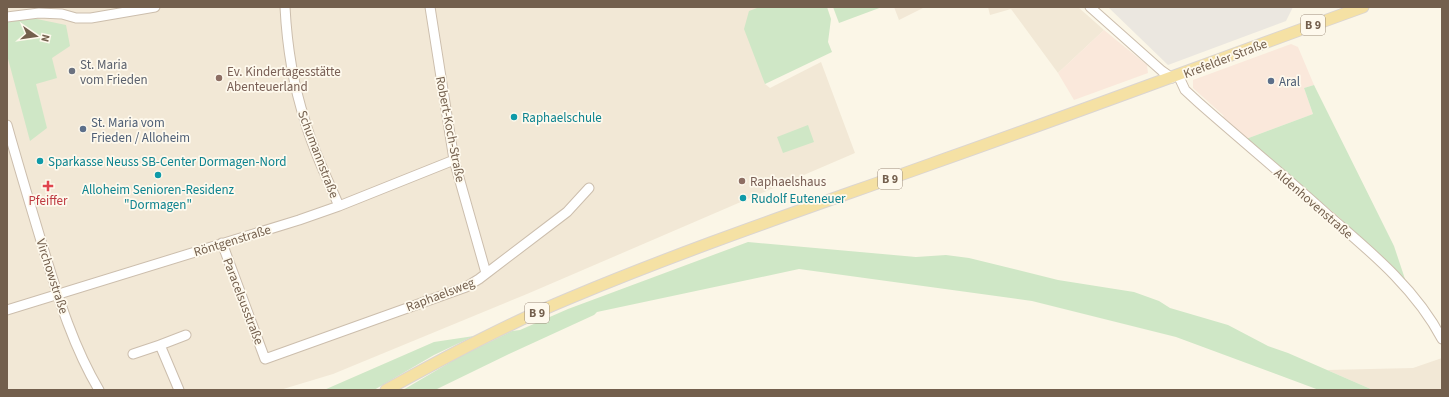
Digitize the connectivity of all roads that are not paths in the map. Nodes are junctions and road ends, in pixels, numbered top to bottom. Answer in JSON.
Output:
{"nodes":[{"id":1,"x":155,"y":7,"type":"edge"},
{"id":2,"x":285,"y":7,"type":"edge"},
{"id":3,"x":430,"y":7,"type":"edge"},
{"id":4,"x":1090,"y":7,"type":"edge"},
{"id":5,"x":1363,"y":7,"type":"edge"},
{"id":6,"x":61,"y":10,"type":"edge"},
{"id":7,"x":7,"y":17,"type":"edge"},
{"id":8,"x":1175,"y":77,"type":"junction"},
{"id":9,"x":7,"y":125,"type":"edge"},
{"id":10,"x":12,"y":159,"type":"edge"},
{"id":11,"x":454,"y":160,"type":"junction"},
{"id":12,"x":589,"y":188,"type":"dead end"},
{"id":13,"x":339,"y":206,"type":"junction"},
{"id":14,"x":222,"y":243,"type":"junction"},
{"id":15,"x":486,"y":273,"type":"junction"},
{"id":16,"x":58,"y":294,"type":"junction"},
{"id":17,"x":7,"y":310,"type":"edge"},
{"id":18,"x":186,"y":335,"type":"dead end"},
{"id":19,"x":1442,"y":339,"type":"edge"},
{"id":20,"x":160,"y":345,"type":"junction"},
{"id":21,"x":133,"y":354,"type":"dead end"},
{"id":22,"x":266,"y":358,"type":"joint"},
{"id":23,"x":99,"y":390,"type":"edge"},
{"id":24,"x":179,"y":390,"type":"edge"},
{"id":25,"x":386,"y":390,"type":"edge"}],
"edges":[{"from":1,"to":6,"type":"street"},
{"from":2,"to":13,"type":"street","name":"Schumannstraße"},
{"from":3,"to":11,"type":"street","name":"Robert-Koch-Straße"},
{"from":4,"to":8,"type":"street"},
{"from":5,"to":8,"type":"main road","name":"Krefelder Straße","number":"B 9"},
{"from":6,"to":7,"type":"street"},
{"from":8,"to":19,"type":"street","name":"Aldenhovenstraße"},
{"from":8,"to":25,"type":"main road","name":"Krefelder Straße","number":"B 9"},
{"from":9,"to":10,"type":"street","name":"Virchowstraße"},
{"from":10,"to":16,"type":"street","name":"Virchowstraße"},
{"from":11,"to":13,"type":"street","name":"Röntgenstraße"},
{"from":11,"to":15,"type":"street","name":"Robert-Koch-Straße"},
{"from":12,"to":15,"type":"street","name":"Raphaelsweg"},
{"from":13,"to":14,"type":"street","name":"Röntgenstraße"},
{"from":14,"to":16,"type":"street","name":"Röntgenstraße"},
{"from":14,"to":22,"type":"street","name":"Paracelsusstraße"},
{"from":15,"to":22,"type":"street","name":"Raphaelsweg"},
{"from":16,"to":17,"type":"street","name":"Röntgenstraße"},
{"from":16,"to":23,"type":"street","name":"Virchowstraße"},
{"from":18,"to":20,"type":"street"},
{"from":20,"to":21,"type":"street"},
{"from":20,"to":24,"type":"street"}]}
